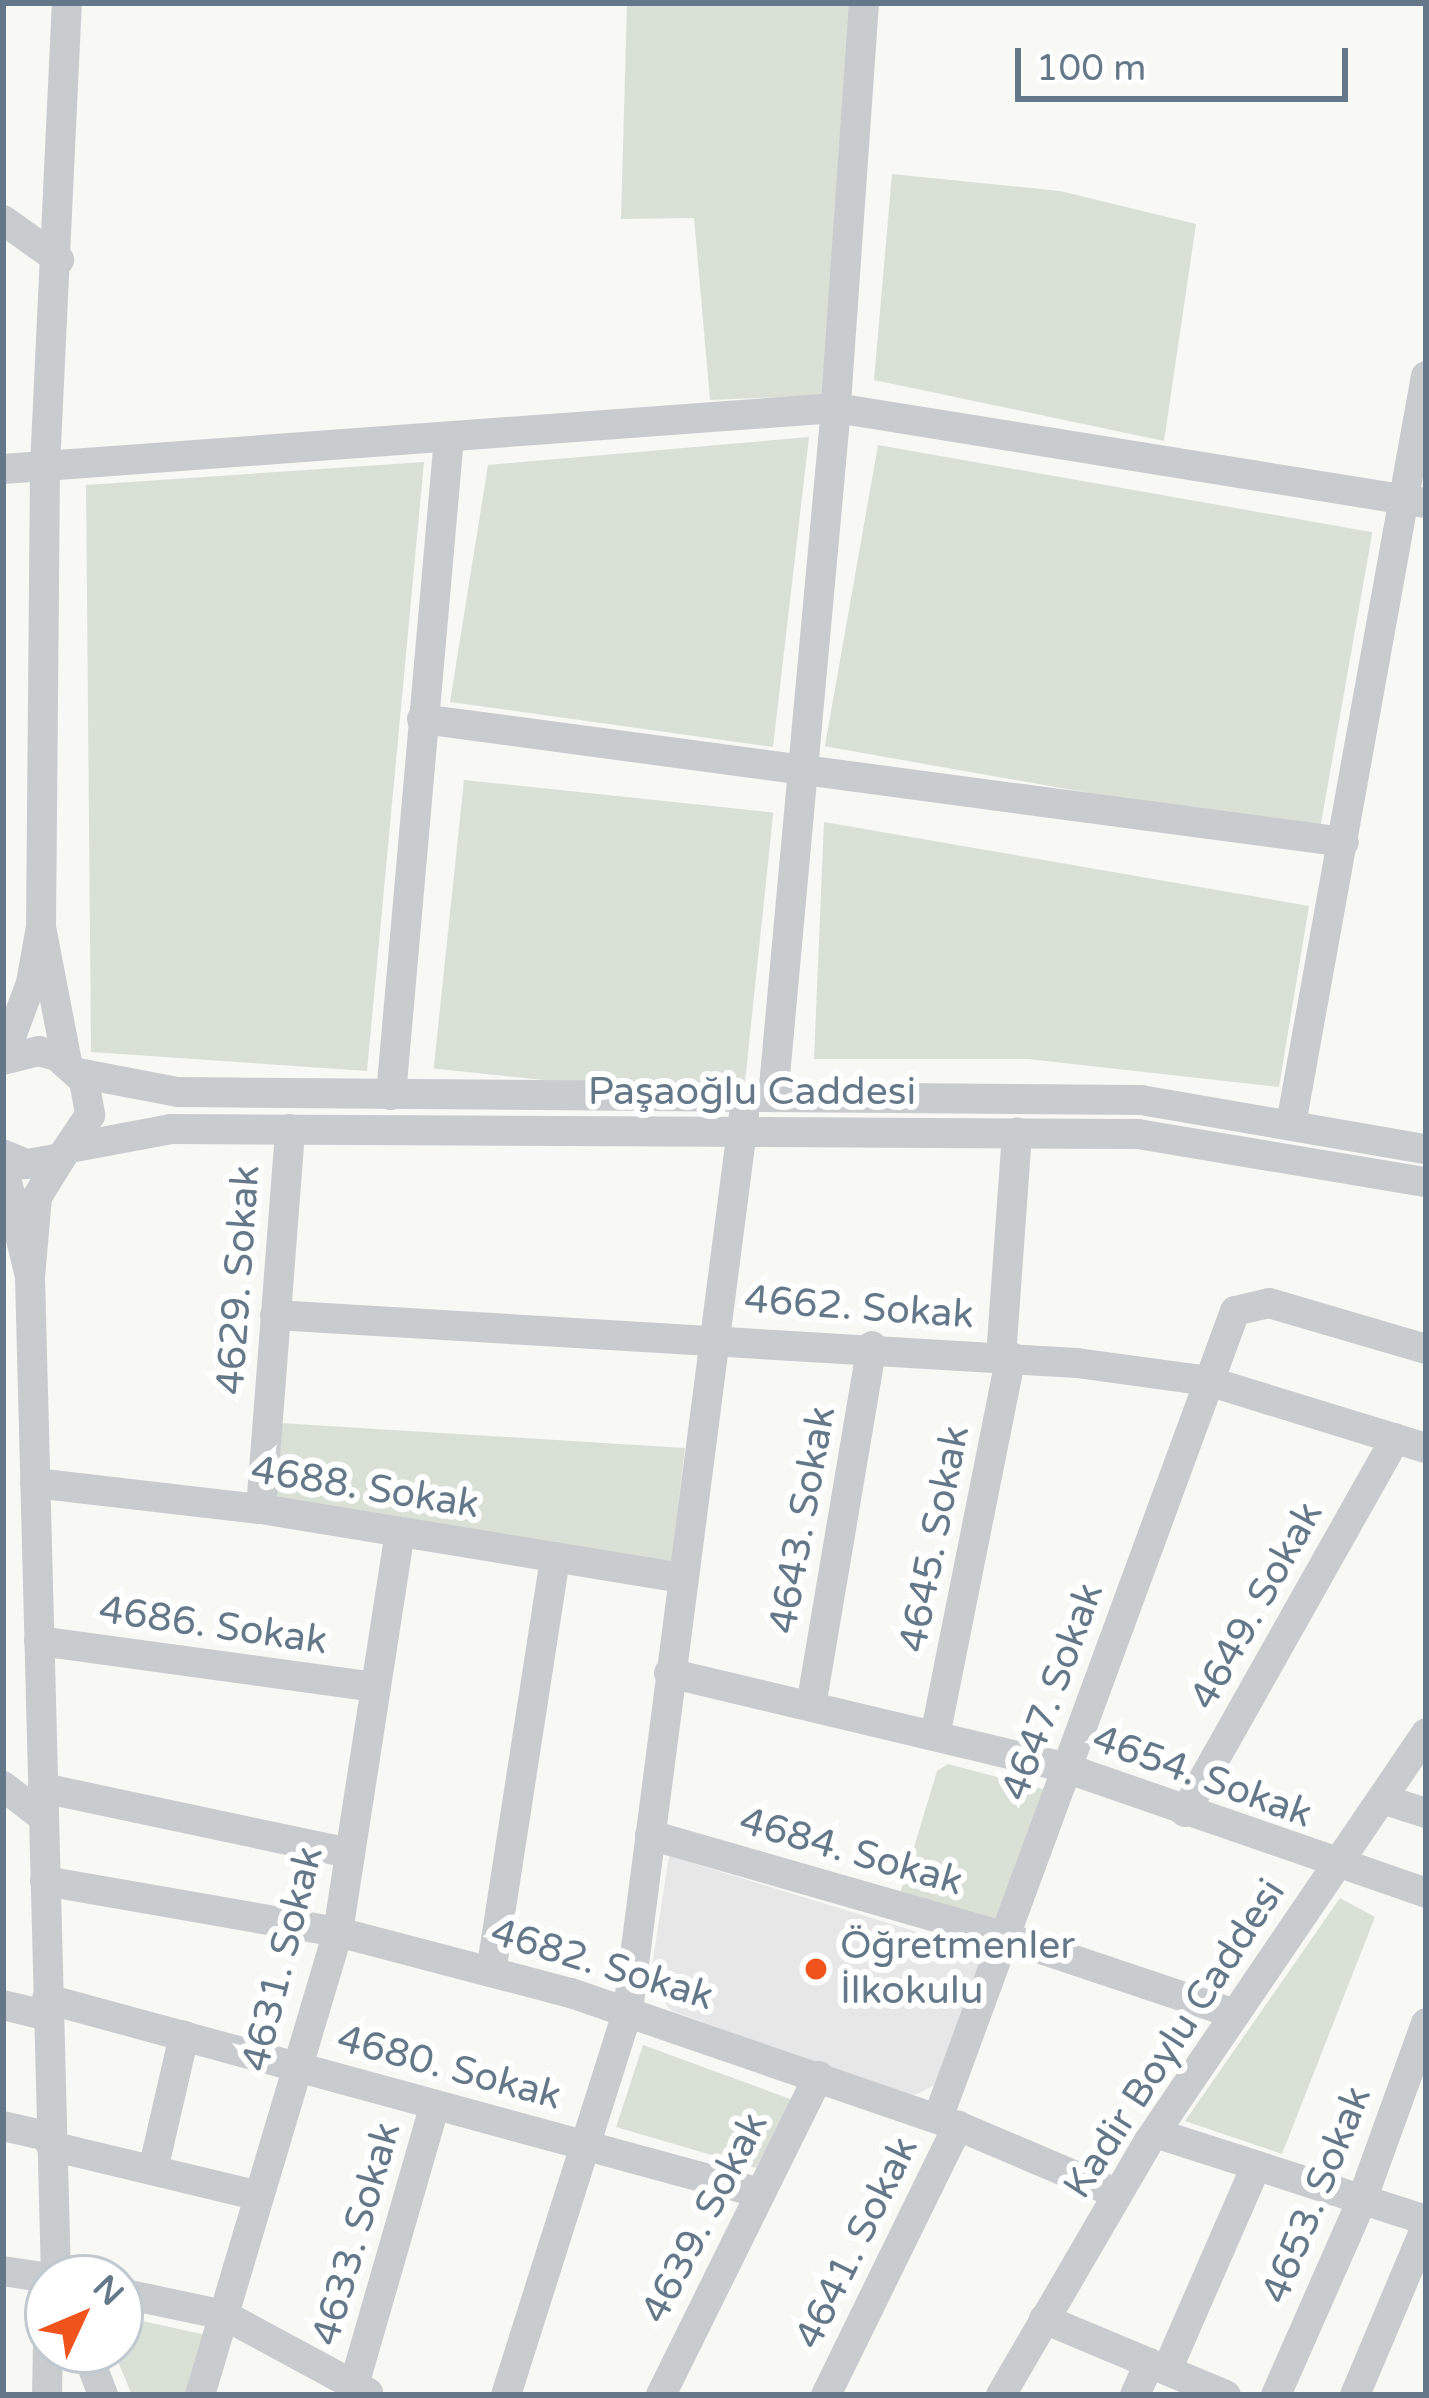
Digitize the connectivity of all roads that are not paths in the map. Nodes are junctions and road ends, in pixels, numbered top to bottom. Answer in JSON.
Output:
{"nodes":[{"id":1,"x":67,"y":3,"type":"edge"},
{"id":2,"x":864,"y":3,"type":"edge"},
{"id":3,"x":3,"y":220,"type":"edge"},
{"id":4,"x":59,"y":260,"type":"junction"},
{"id":5,"x":1426,"y":376,"type":"edge"},
{"id":6,"x":836,"y":408,"type":"junction"},
{"id":7,"x":448,"y":436,"type":"junction"},
{"id":8,"x":45,"y":466,"type":"junction"},
{"id":9,"x":3,"y":470,"type":"edge"},
{"id":10,"x":1415,"y":502,"type":"edge"},
{"id":11,"x":422,"y":719,"type":"junction"},
{"id":12,"x":801,"y":770,"type":"junction"},
{"id":13,"x":1344,"y":842,"type":"junction"},
{"id":14,"x":41,"y":927,"type":"junction"},
{"id":15,"x":3,"y":1059,"type":"edge"},
{"id":16,"x":72,"y":1068,"type":"junction"},
{"id":17,"x":391,"y":1094,"type":"junction"},
{"id":18,"x":761,"y":1096,"type":"junction"},
{"id":19,"x":1291,"y":1124,"type":"junction"},
{"id":20,"x":290,"y":1129,"type":"junction"},
{"id":21,"x":740,"y":1131,"type":"junction"},
{"id":22,"x":1017,"y":1132,"type":"junction"},
{"id":23,"x":1426,"y":1149,"type":"edge"},
{"id":24,"x":68,"y":1153,"type":"junction"},
{"id":25,"x":3,"y":1154,"type":"edge"},
{"id":26,"x":3,"y":1165,"type":"edge"},
{"id":27,"x":1426,"y":1182,"type":"edge"},
{"id":28,"x":30,"y":1277,"type":"junction"},
{"id":29,"x":275,"y":1315,"type":"junction"},
{"id":30,"x":711,"y":1338,"type":"junction"},
{"id":31,"x":872,"y":1346,"type":"junction"},
{"id":32,"x":1426,"y":1349,"type":"edge"},
{"id":33,"x":1006,"y":1357,"type":"junction"},
{"id":34,"x":1208,"y":1381,"type":"junction"},
{"id":35,"x":18,"y":1385,"type":"edge"},
{"id":36,"x":1411,"y":1443,"type":"edge"},
{"id":37,"x":35,"y":1484,"type":"junction"},
{"id":38,"x":261,"y":1509,"type":"junction"},
{"id":39,"x":400,"y":1532,"type":"junction"},
{"id":40,"x":555,"y":1557,"type":"junction"},
{"id":41,"x":681,"y":1578,"type":"junction"},
{"id":42,"x":39,"y":1642,"type":"junction"},
{"id":43,"x":669,"y":1672,"type":"junction"},
{"id":44,"x":376,"y":1687,"type":"junction"},
{"id":45,"x":811,"y":1706,"type":"junction"},
{"id":46,"x":1426,"y":1733,"type":"edge"},
{"id":47,"x":935,"y":1736,"type":"junction"},
{"id":48,"x":1066,"y":1768,"type":"junction"},
{"id":49,"x":3,"y":1786,"type":"edge"},
{"id":50,"x":1382,"y":1799,"type":"junction"},
{"id":51,"x":43,"y":1803,"type":"junction"},
{"id":52,"x":1185,"y":1812,"type":"junction"},
{"id":53,"x":1426,"y":1813,"type":"edge"},
{"id":54,"x":650,"y":1835,"type":"junction"},
{"id":55,"x":350,"y":1853,"type":"junction"},
{"id":56,"x":1335,"y":1867,"type":"junction"},
{"id":57,"x":45,"y":1881,"type":"junction"},
{"id":58,"x":1426,"y":1893,"type":"edge"},
{"id":59,"x":338,"y":1932,"type":"junction"},
{"id":60,"x":1005,"y":1937,"type":"junction"},
{"id":61,"x":491,"y":1972,"type":"junction"},
{"id":62,"x":3,"y":2005,"type":"edge"},
{"id":63,"x":48,"y":2008,"type":"junction"},
{"id":64,"x":628,"y":2010,"type":"junction"},
{"id":65,"x":1235,"y":2014,"type":"junction"},
{"id":66,"x":1426,"y":2023,"type":"edge"},
{"id":67,"x":184,"y":2036,"type":"junction"},
{"id":68,"x":298,"y":2068,"type":"junction"},
{"id":69,"x":819,"y":2075,"type":"junction"},
{"id":70,"x":436,"y":2105,"type":"junction"},
{"id":71,"x":948,"y":2122,"type":"junction"},
{"id":72,"x":3,"y":2126,"type":"edge"},
{"id":73,"x":1155,"y":2133,"type":"junction"},
{"id":74,"x":51,"y":2141,"type":"junction"},
{"id":75,"x":585,"y":2146,"type":"junction"},
{"id":76,"x":1256,"y":2166,"type":"junction"},
{"id":77,"x":153,"y":2170,"type":"junction"},
{"id":78,"x":1116,"y":2192,"type":"junction"},
{"id":79,"x":760,"y":2193,"type":"junction"},
{"id":80,"x":260,"y":2196,"type":"junction"},
{"id":81,"x":1362,"y":2200,"type":"junction"},
{"id":82,"x":1426,"y":2224,"type":"edge"},
{"id":83,"x":53,"y":2254,"type":"edge"},
{"id":84,"x":144,"y":2298,"type":"edge"},
{"id":85,"x":224,"y":2315,"type":"junction"},
{"id":86,"x":1044,"y":2319,"type":"junction"},
{"id":87,"x":1158,"y":2367,"type":"junction"},
{"id":88,"x":363,"y":2390,"type":"edge"},
{"id":89,"x":510,"y":2394,"type":"edge"},
{"id":90,"x":200,"y":2395,"type":"edge"},
{"id":91,"x":661,"y":2395,"type":"edge"},
{"id":92,"x":826,"y":2395,"type":"edge"},
{"id":93,"x":1001,"y":2395,"type":"edge"},
{"id":94,"x":1135,"y":2395,"type":"edge"},
{"id":95,"x":1226,"y":2395,"type":"edge"},
{"id":96,"x":1276,"y":2395,"type":"edge"},
{"id":97,"x":1355,"y":2395,"type":"edge"}],
"edges":[{"from":1,"to":4,"type":"street"},
{"from":2,"to":6,"type":"street"},
{"from":3,"to":4,"type":"street"},
{"from":4,"to":8,"type":"street"},
{"from":5,"to":10,"type":"street"},
{"from":6,"to":7,"type":"street"},
{"from":6,"to":10,"type":"street"},
{"from":6,"to":12,"type":"street"},
{"from":7,"to":8,"type":"street"},
{"from":7,"to":11,"type":"street"},
{"from":8,"to":9,"type":"street"},
{"from":8,"to":14,"type":"street"},
{"from":10,"to":13,"type":"street"},
{"from":11,"to":12,"type":"street"},
{"from":11,"to":17,"type":"street"},
{"from":12,"to":13,"type":"street"},
{"from":12,"to":18,"type":"street"},
{"from":13,"to":19,"type":"street"},
{"from":14,"to":15,"type":"street"},
{"from":14,"to":16,"type":"street"},
{"from":15,"to":16,"type":"street","name":"Paşaoğlu Caddesi"},
{"from":16,"to":17,"type":"street","name":"Paşaoğlu Caddesi"},
{"from":16,"to":24,"type":"street"},
{"from":17,"to":18,"type":"street","name":"Paşaoğlu Caddesi"},
{"from":18,"to":19,"type":"street","name":"Paşaoğlu Caddesi"},
{"from":18,"to":21,"type":"street"},
{"from":19,"to":23,"type":"street","name":"Paşaoğlu Caddesi"},
{"from":20,"to":21,"type":"street","name":"Paşaoğlu Caddesi"},
{"from":20,"to":24,"type":"street","name":"Paşaoğlu Caddesi"},
{"from":20,"to":29,"type":"street","name":"4629. Sokak"},
{"from":21,"to":22,"type":"street","name":"Paşaoğlu Caddesi"},
{"from":21,"to":30,"type":"street"},
{"from":22,"to":27,"type":"street","name":"Paşaoğlu Caddesi"},
{"from":22,"to":33,"type":"street","name":"4645. Sokak"},
{"from":24,"to":25,"type":"street","name":"Paşaoğlu Caddesi"},
{"from":24,"to":28,"type":"street"},
{"from":26,"to":28,"type":"street"},
{"from":28,"to":35,"type":"street"},
{"from":29,"to":30,"type":"street","name":"4662. Sokak"},
{"from":29,"to":38,"type":"street","name":"4629. Sokak"},
{"from":30,"to":31,"type":"street","name":"4662. Sokak"},
{"from":30,"to":41,"type":"street"},
{"from":31,"to":33,"type":"street","name":"4662. Sokak"},
{"from":31,"to":45,"type":"street","name":"4643. Sokak"},
{"from":32,"to":34,"type":"street","name":"4647. Sokak"},
{"from":33,"to":34,"type":"street","name":"4662. Sokak"},
{"from":33,"to":47,"type":"street","name":"4645. Sokak"},
{"from":34,"to":36,"type":"street","name":"4662. Sokak"},
{"from":34,"to":48,"type":"street","name":"4647. Sokak"},
{"from":35,"to":37,"type":"street"},
{"from":36,"to":52,"type":"street","name":"4649. Sokak"},
{"from":37,"to":38,"type":"street","name":"4688. Sokak"},
{"from":37,"to":42,"type":"street"},
{"from":38,"to":39,"type":"street","name":"4688. Sokak"},
{"from":39,"to":40,"type":"street","name":"4688. Sokak"},
{"from":39,"to":44,"type":"street","name":"4631. Sokak"},
{"from":40,"to":41,"type":"street","name":"4688. Sokak"},
{"from":40,"to":61,"type":"street"},
{"from":41,"to":43,"type":"street"},
{"from":42,"to":44,"type":"street","name":"4686. Sokak"},
{"from":42,"to":51,"type":"street"},
{"from":43,"to":45,"type":"street","name":"4654. Sokak"},
{"from":43,"to":54,"type":"street"},
{"from":44,"to":55,"type":"street","name":"4631. Sokak"},
{"from":45,"to":47,"type":"street","name":"4654. Sokak"},
{"from":46,"to":50,"type":"street","name":"Kadir Boylu Caddesi"},
{"from":47,"to":48,"type":"street","name":"4654. Sokak"},
{"from":48,"to":52,"type":"street","name":"4654. Sokak"},
{"from":48,"to":60,"type":"street","name":"4647. Sokak"},
{"from":49,"to":51,"type":"street"},
{"from":50,"to":53,"type":"street"},
{"from":50,"to":56,"type":"street","name":"Kadir Boylu Caddesi"},
{"from":51,"to":55,"type":"street"},
{"from":51,"to":57,"type":"street"},
{"from":52,"to":56,"type":"street","name":"4654. Sokak"},
{"from":54,"to":60,"type":"street","name":"4684. Sokak"},
{"from":54,"to":64,"type":"street"},
{"from":55,"to":59,"type":"street","name":"4631. Sokak"},
{"from":56,"to":58,"type":"street","name":"4654. Sokak"},
{"from":56,"to":65,"type":"street","name":"Kadir Boylu Caddesi"},
{"from":57,"to":59,"type":"street","name":"4682. Sokak"},
{"from":57,"to":63,"type":"street"},
{"from":59,"to":61,"type":"street","name":"4682. Sokak"},
{"from":59,"to":68,"type":"street","name":"4631. Sokak"},
{"from":60,"to":65,"type":"street","name":"4684. Sokak"},
{"from":60,"to":71,"type":"street","name":"4647. Sokak"},
{"from":61,"to":64,"type":"street","name":"4682. Sokak"},
{"from":62,"to":63,"type":"street","name":"4680. Sokak"},
{"from":63,"to":67,"type":"street","name":"4680. Sokak"},
{"from":63,"to":74,"type":"street"},
{"from":64,"to":69,"type":"street","name":"4682. Sokak"},
{"from":64,"to":75,"type":"street"},
{"from":65,"to":73,"type":"street","name":"Kadir Boylu Caddesi"},
{"from":66,"to":81,"type":"street","name":"4653. Sokak"},
{"from":67,"to":68,"type":"street","name":"4680. Sokak"},
{"from":67,"to":77,"type":"street"},
{"from":68,"to":70,"type":"street","name":"4680. Sokak"},
{"from":68,"to":80,"type":"street","name":"4631. Sokak"},
{"from":69,"to":71,"type":"street","name":"4682. Sokak"},
{"from":69,"to":79,"type":"street","name":"4639. Sokak"},
{"from":70,"to":75,"type":"street","name":"4680. Sokak"},
{"from":70,"to":88,"type":"street","name":"4633. Sokak"},
{"from":71,"to":78,"type":"street","name":"4682. Sokak"},
{"from":71,"to":92,"type":"street","name":"4641. Sokak"},
{"from":72,"to":74,"type":"street"},
{"from":73,"to":76,"type":"street"},
{"from":73,"to":78,"type":"street","name":"Kadir Boylu Caddesi"},
{"from":74,"to":77,"type":"street"},
{"from":74,"to":83,"type":"street"},
{"from":75,"to":79,"type":"street","name":"4680. Sokak"},
{"from":75,"to":89,"type":"street"},
{"from":76,"to":81,"type":"street"},
{"from":76,"to":87,"type":"street"},
{"from":77,"to":80,"type":"street"},
{"from":78,"to":86,"type":"street","name":"Kadir Boylu Caddesi"},
{"from":79,"to":91,"type":"street","name":"4639. Sokak"},
{"from":80,"to":85,"type":"street","name":"4631. Sokak"},
{"from":81,"to":82,"type":"street"},
{"from":81,"to":96,"type":"street","name":"4653. Sokak"},
{"from":82,"to":97,"type":"street"},
{"from":84,"to":85,"type":"street"},
{"from":85,"to":88,"type":"street"},
{"from":85,"to":90,"type":"street","name":"4631. Sokak"},
{"from":86,"to":87,"type":"street"},
{"from":86,"to":93,"type":"street","name":"Kadir Boylu Caddesi"},
{"from":87,"to":94,"type":"street"},
{"from":87,"to":95,"type":"street"}]}
